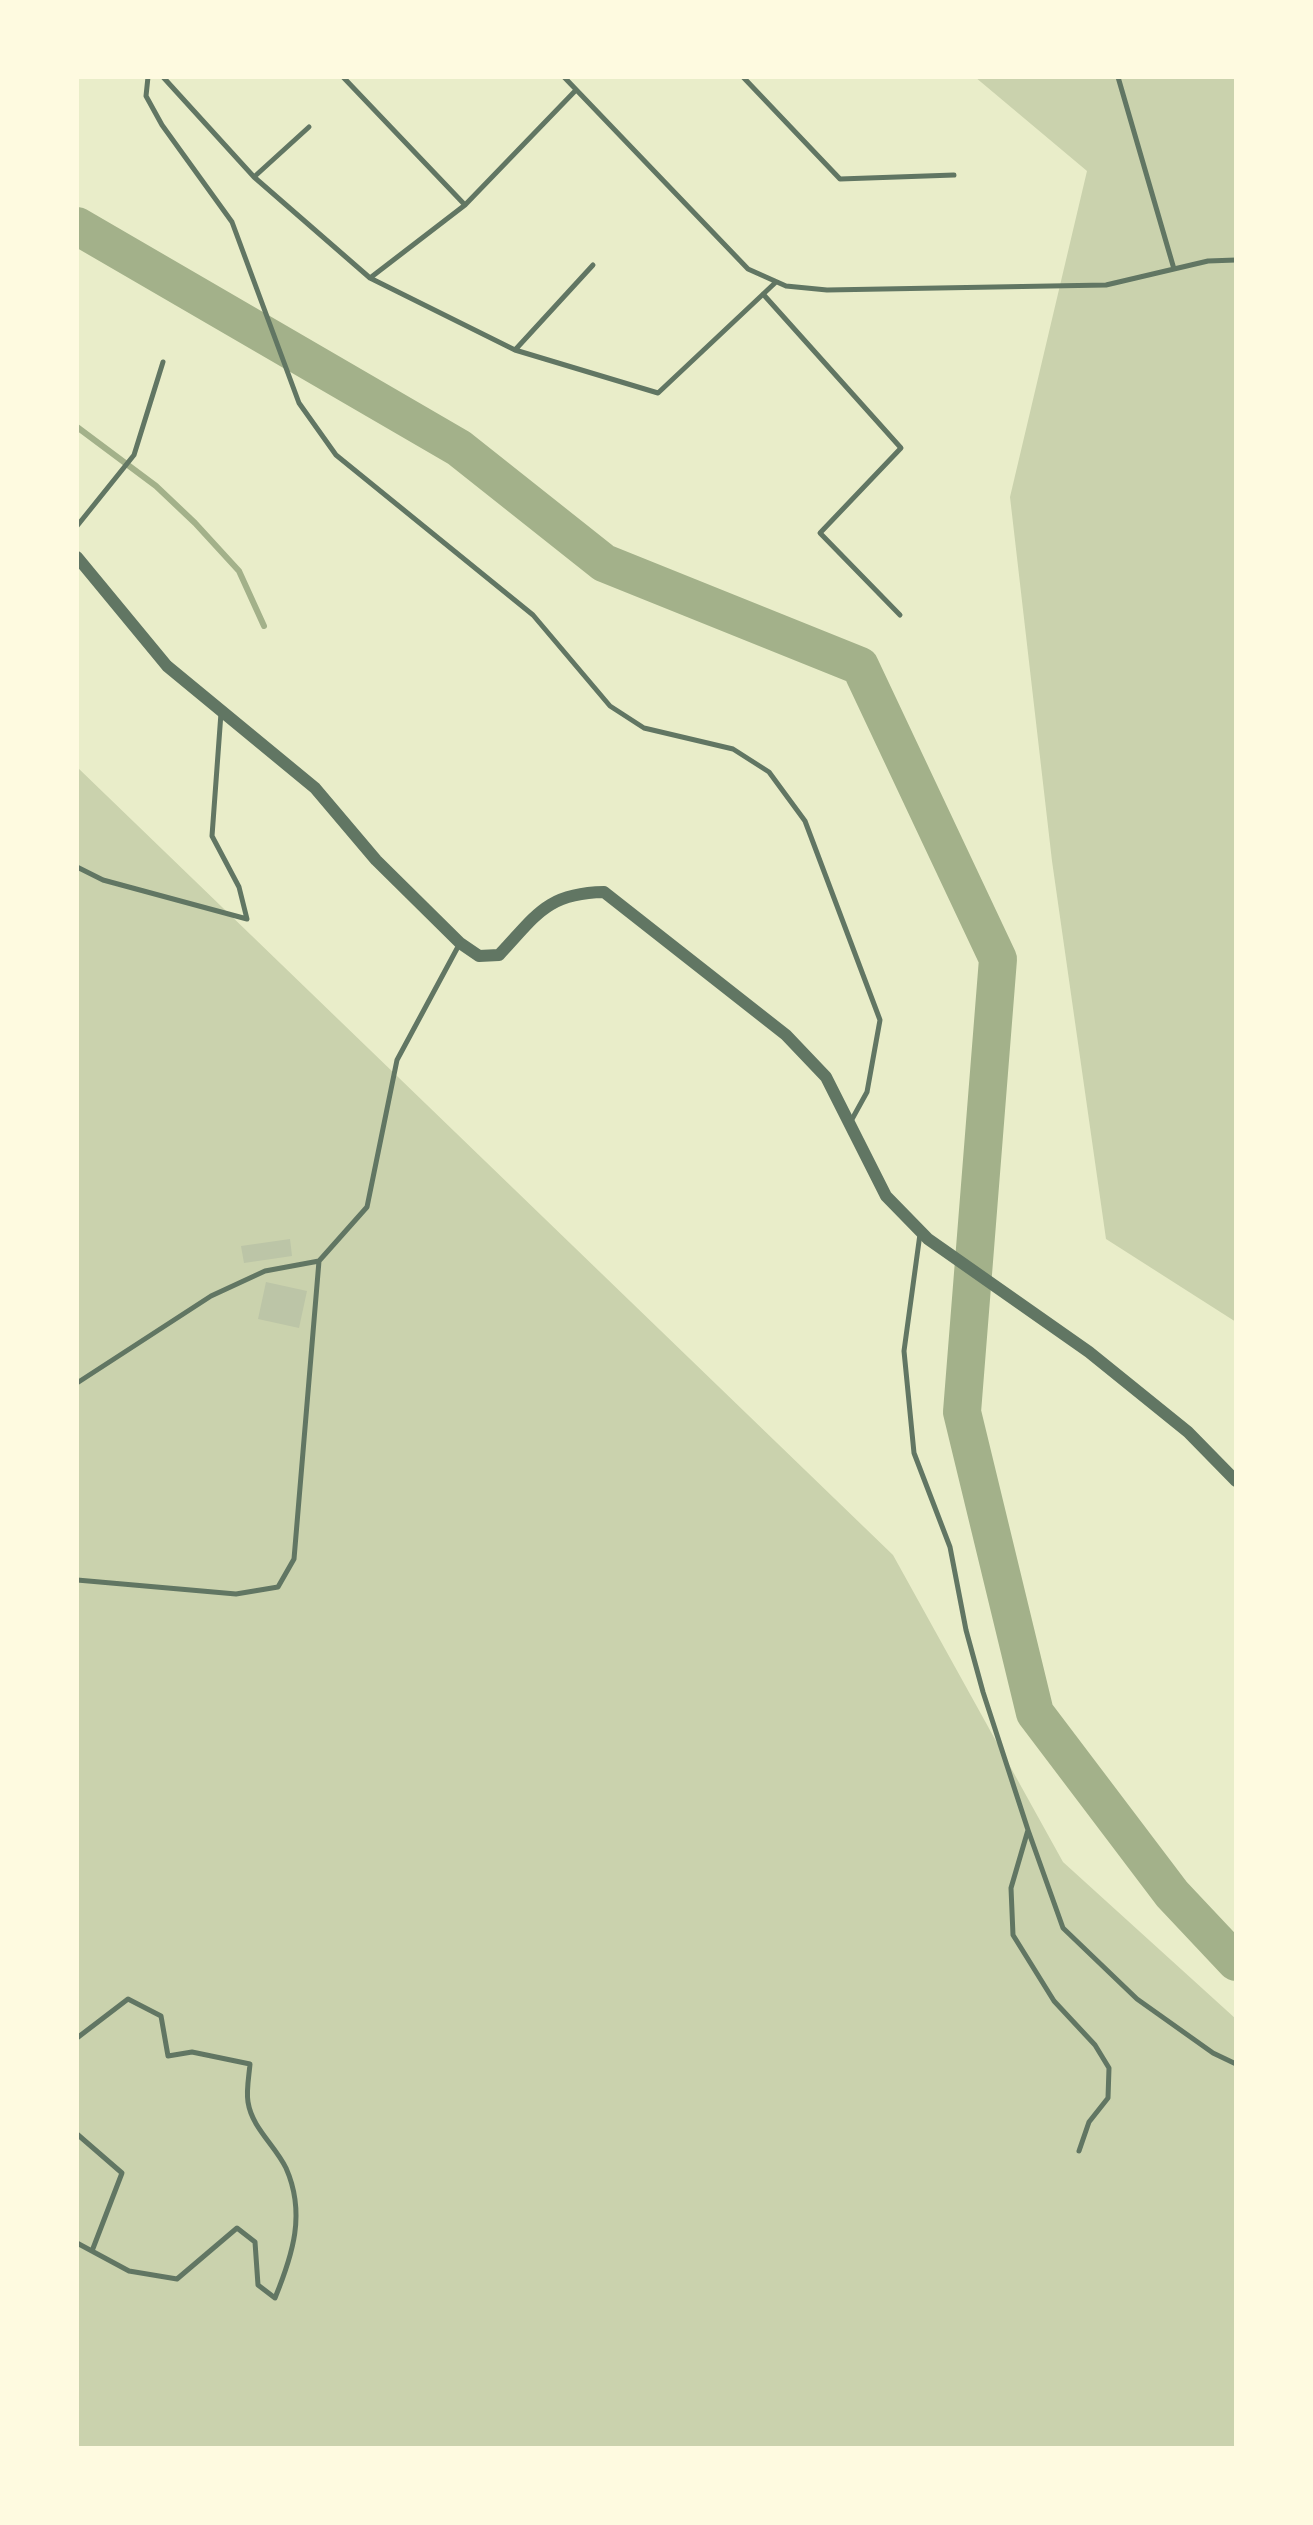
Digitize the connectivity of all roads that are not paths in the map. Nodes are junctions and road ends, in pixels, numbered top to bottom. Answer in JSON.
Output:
{"nodes":[{"id":1,"x":148,"y":77,"type":"edge"},
{"id":2,"x":163,"y":77,"type":"edge"},
{"id":3,"x":343,"y":77,"type":"edge"},
{"id":4,"x":564,"y":77,"type":"edge"},
{"id":5,"x":743,"y":77,"type":"edge"},
{"id":6,"x":1118,"y":77,"type":"edge"},
{"id":7,"x":576,"y":90,"type":"junction"},
{"id":8,"x":309,"y":127,"type":"dead end"},
{"id":9,"x":954,"y":175,"type":"dead end"},
{"id":10,"x":254,"y":177,"type":"junction"},
{"id":11,"x":465,"y":205,"type":"junction"},
{"id":12,"x":1236,"y":260,"type":"edge"},
{"id":13,"x":593,"y":265,"type":"dead end"},
{"id":14,"x":1174,"y":269,"type":"junction"},
{"id":15,"x":370,"y":278,"type":"junction"},
{"id":16,"x":776,"y":282,"type":"junction"},
{"id":17,"x":763,"y":294,"type":"junction"},
{"id":18,"x":515,"y":350,"type":"junction"},
{"id":19,"x":163,"y":362,"type":"dead end"},
{"id":20,"x":77,"y":526,"type":"edge"},
{"id":21,"x":77,"y":557,"type":"edge"},
{"id":22,"x":900,"y":615,"type":"dead end"},
{"id":23,"x":221,"y":710,"type":"junction"},
{"id":24,"x":77,"y":867,"type":"edge"},
{"id":25,"x":460,"y":943,"type":"junction"},
{"id":26,"x":849,"y":1123,"type":"junction"},
{"id":27,"x":924,"y":1235,"type":"junction"},
{"id":28,"x":319,"y":1261,"type":"junction"},
{"id":29,"x":77,"y":1383,"type":"edge"},
{"id":30,"x":1236,"y":1481,"type":"edge"},
{"id":31,"x":77,"y":1580,"type":"edge"},
{"id":32,"x":1028,"y":1830,"type":"junction"},
{"id":33,"x":77,"y":2038,"type":"edge"},
{"id":34,"x":1236,"y":2064,"type":"edge"},
{"id":35,"x":77,"y":2134,"type":"edge"},
{"id":36,"x":1079,"y":2151,"type":"dead end"},
{"id":37,"x":77,"y":2243,"type":"edge"},
{"id":38,"x":92,"y":2251,"type":"junction"}],
"edges":[{"from":1,"to":26,"type":"lane"},
{"from":2,"to":10,"type":"lane"},
{"from":3,"to":11,"type":"lane"},
{"from":4,"to":7,"type":"lane"},
{"from":5,"to":9,"type":"lane"},
{"from":6,"to":14,"type":"lane"},
{"from":7,"to":11,"type":"lane"},
{"from":7,"to":16,"type":"lane"},
{"from":8,"to":10,"type":"lane"},
{"from":10,"to":15,"type":"lane"},
{"from":11,"to":15,"type":"lane"},
{"from":12,"to":14,"type":"lane"},
{"from":13,"to":18,"type":"lane"},
{"from":14,"to":16,"type":"lane"},
{"from":15,"to":18,"type":"lane"},
{"from":16,"to":17,"type":"lane"},
{"from":17,"to":18,"type":"lane"},
{"from":17,"to":22,"type":"lane"},
{"from":19,"to":20,"type":"lane"},
{"from":21,"to":23,"type":"street"},
{"from":23,"to":24,"type":"lane"},
{"from":23,"to":25,"type":"street"},
{"from":25,"to":26,"type":"street"},
{"from":25,"to":28,"type":"lane"},
{"from":26,"to":27,"type":"street"},
{"from":27,"to":30,"type":"street"},
{"from":27,"to":32,"type":"lane"},
{"from":28,"to":29,"type":"lane"},
{"from":28,"to":31,"type":"lane"},
{"from":32,"to":34,"type":"lane"},
{"from":32,"to":36,"type":"lane"},
{"from":33,"to":38,"type":"lane"},
{"from":35,"to":38,"type":"lane"},
{"from":37,"to":38,"type":"lane"}]}
